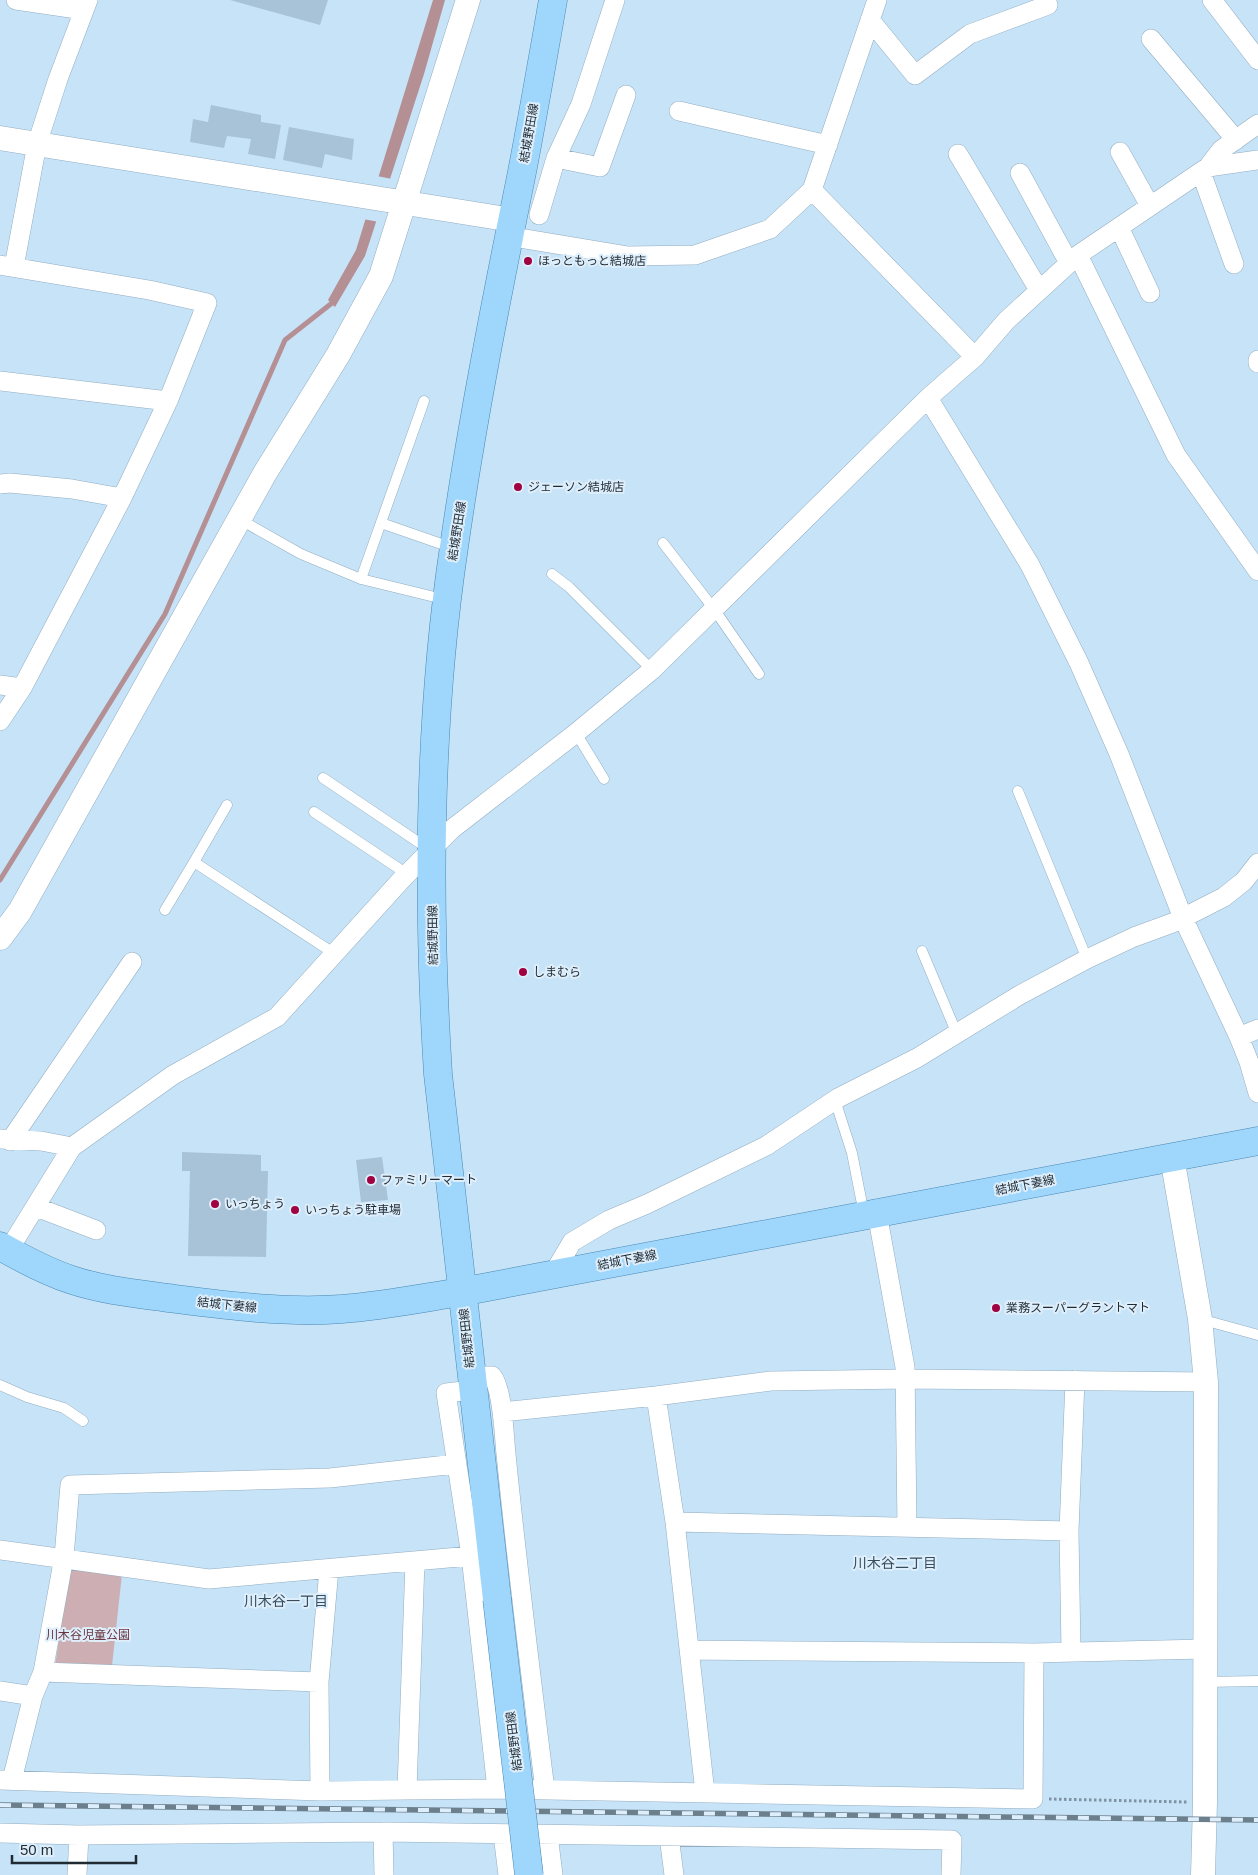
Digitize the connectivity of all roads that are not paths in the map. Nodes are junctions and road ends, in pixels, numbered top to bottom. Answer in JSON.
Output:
{"nodes":[{"id":1,"x":16,"y":0,"type":"edge"},
{"id":2,"x":468,"y":0,"type":"edge"},
{"id":3,"x":553,"y":0,"type":"edge"},
{"id":4,"x":615,"y":0,"type":"edge"},
{"id":5,"x":877,"y":0,"type":"edge"},
{"id":6,"x":1212,"y":0,"type":"edge"},
{"id":7,"x":86,"y":5,"type":"edge"},
{"id":8,"x":1048,"y":5,"type":"dead end"},
{"id":9,"x":870,"y":20,"type":"junction"},
{"id":10,"x":1150,"y":39,"type":"dead end"},
{"id":11,"x":1258,"y":60,"type":"edge"},
{"id":12,"x":626,"y":96,"type":"dead end"},
{"id":13,"x":679,"y":111,"type":"dead end"},
{"id":14,"x":1258,"y":124,"type":"edge"},
{"id":15,"x":0,"y":138,"type":"edge"},
{"id":16,"x":1236,"y":140,"type":"junction"},
{"id":17,"x":37,"y":144,"type":"junction"},
{"id":18,"x":828,"y":145,"type":"junction"},
{"id":19,"x":1120,"y":152,"type":"dead end"},
{"id":20,"x":958,"y":154,"type":"dead end"},
{"id":21,"x":556,"y":158,"type":"junction"},
{"id":22,"x":1258,"y":160,"type":"edge"},
{"id":23,"x":1205,"y":169,"type":"junction"},
{"id":24,"x":1020,"y":173,"type":"dead end"},
{"id":25,"x":812,"y":190,"type":"junction"},
{"id":26,"x":383,"y":200,"type":"junction"},
{"id":27,"x":1150,"y":206,"type":"junction"},
{"id":28,"x":540,"y":215,"type":"dead end"},
{"id":29,"x":1118,"y":227,"type":"junction"},
{"id":30,"x":510,"y":228,"type":"junction"},
{"id":31,"x":1073,"y":259,"type":"junction"},
{"id":32,"x":1234,"y":264,"type":"dead end"},
{"id":33,"x":7,"y":266,"type":"edge"},
{"id":34,"x":1039,"y":290,"type":"junction"},
{"id":35,"x":1150,"y":293,"type":"dead end"},
{"id":36,"x":975,"y":357,"type":"junction"},
{"id":37,"x":0,"y":381,"type":"edge"},
{"id":38,"x":928,"y":398,"type":"junction"},
{"id":39,"x":168,"y":401,"type":"junction"},
{"id":40,"x":424,"y":401,"type":"dead end"},
{"id":41,"x":0,"y":484,"type":"edge"},
{"id":42,"x":122,"y":498,"type":"junction"},
{"id":43,"x":239,"y":519,"type":"junction"},
{"id":44,"x":381,"y":523,"type":"junction"},
{"id":45,"x":663,"y":543,"type":"dead end"},
{"id":46,"x":453,"y":548,"type":"junction"},
{"id":47,"x":1258,"y":571,"type":"edge"},
{"id":48,"x":552,"y":574,"type":"dead end"},
{"id":49,"x":361,"y":579,"type":"junction"},
{"id":50,"x":448,"y":600,"type":"junction"},
{"id":51,"x":714,"y":609,"type":"junction"},
{"id":52,"x":652,"y":670,"type":"junction"},
{"id":53,"x":759,"y":674,"type":"dead end"},
{"id":54,"x":0,"y":685,"type":"edge"},
{"id":55,"x":22,"y":688,"type":"junction"},
{"id":56,"x":0,"y":720,"type":"edge"},
{"id":57,"x":576,"y":733,"type":"junction"},
{"id":58,"x":323,"y":778,"type":"dead end"},
{"id":59,"x":604,"y":779,"type":"dead end"},
{"id":60,"x":1018,"y":791,"type":"dead end"},
{"id":61,"x":227,"y":805,"type":"dead end"},
{"id":62,"x":314,"y":812,"type":"dead end"},
{"id":63,"x":430,"y":850,"type":"junction"},
{"id":64,"x":194,"y":862,"type":"junction"},
{"id":65,"x":1258,"y":863,"type":"edge"},
{"id":66,"x":407,"y":874,"type":"junction"},
{"id":67,"x":165,"y":910,"type":"dead end"},
{"id":68,"x":1183,"y":918,"type":"junction"},
{"id":69,"x":0,"y":938,"type":"edge"},
{"id":70,"x":922,"y":951,"type":"dead end"},
{"id":71,"x":335,"y":954,"type":"junction"},
{"id":72,"x":1087,"y":959,"type":"junction"},
{"id":73,"x":132,"y":962,"type":"dead end"},
{"id":74,"x":1258,"y":1028,"type":"edge"},
{"id":75,"x":957,"y":1034,"type":"junction"},
{"id":76,"x":1238,"y":1037,"type":"junction"},
{"id":77,"x":1258,"y":1092,"type":"edge"},
{"id":78,"x":835,"y":1100,"type":"junction"},
{"id":79,"x":5,"y":1140,"type":"edge"},
{"id":80,"x":1258,"y":1141,"type":"edge"},
{"id":81,"x":72,"y":1147,"type":"junction"},
{"id":82,"x":1172,"y":1157,"type":"junction"},
{"id":83,"x":36,"y":1207,"type":"junction"},
{"id":84,"x":871,"y":1214,"type":"junction"},
{"id":85,"x":96,"y":1230,"type":"dead end"},
{"id":86,"x":4,"y":1249,"type":"edge"},
{"id":87,"x":553,"y":1274,"type":"junction"},
{"id":88,"x":461,"y":1292,"type":"junction"},
{"id":89,"x":1200,"y":1319,"type":"junction"},
{"id":90,"x":1258,"y":1336,"type":"edge"},
{"id":91,"x":906,"y":1379,"type":"junction"},
{"id":92,"x":1075,"y":1380,"type":"junction"},
{"id":93,"x":1206,"y":1382,"type":"junction"},
{"id":94,"x":472,"y":1383,"type":"junction"},
{"id":95,"x":0,"y":1385,"type":"edge"},
{"id":96,"x":656,"y":1396,"type":"junction"},
{"id":97,"x":502,"y":1412,"type":"junction"},
{"id":98,"x":83,"y":1421,"type":"dead end"},
{"id":99,"x":456,"y":1464,"type":"junction"},
{"id":100,"x":675,"y":1522,"type":"junction"},
{"id":101,"x":906,"y":1528,"type":"junction"},
{"id":102,"x":1069,"y":1531,"type":"junction"},
{"id":103,"x":0,"y":1550,"type":"edge"},
{"id":104,"x":472,"y":1556,"type":"junction"},
{"id":105,"x":64,"y":1557,"type":"junction"},
{"id":106,"x":415,"y":1561,"type":"junction"},
{"id":107,"x":329,"y":1569,"type":"junction"},
{"id":108,"x":1204,"y":1649,"type":"junction"},
{"id":109,"x":689,"y":1650,"type":"junction"},
{"id":110,"x":1070,"y":1652,"type":"junction"},
{"id":111,"x":1034,"y":1653,"type":"junction"},
{"id":112,"x":44,"y":1672,"type":"junction"},
{"id":113,"x":1258,"y":1681,"type":"edge"},
{"id":114,"x":319,"y":1682,"type":"junction"},
{"id":115,"x":1204,"y":1682,"type":"junction"},
{"id":116,"x":0,"y":1691,"type":"edge"},
{"id":117,"x":33,"y":1696,"type":"junction"},
{"id":118,"x":6,"y":1780,"type":"edge"},
{"id":119,"x":497,"y":1789,"type":"junction"},
{"id":120,"x":407,"y":1790,"type":"junction"},
{"id":121,"x":545,"y":1790,"type":"junction"},
{"id":122,"x":320,"y":1791,"type":"junction"},
{"id":123,"x":705,"y":1793,"type":"junction"},
{"id":124,"x":383,"y":1832,"type":"junction"},
{"id":125,"x":0,"y":1834,"type":"edge"},
{"id":126,"x":503,"y":1834,"type":"junction"},
{"id":127,"x":79,"y":1835,"type":"junction"},
{"id":128,"x":548,"y":1835,"type":"junction"},
{"id":129,"x":669,"y":1836,"type":"junction"},
{"id":130,"x":77,"y":1875,"type":"edge"},
{"id":131,"x":384,"y":1875,"type":"edge"},
{"id":132,"x":508,"y":1875,"type":"edge"},
{"id":133,"x":529,"y":1875,"type":"edge"},
{"id":134,"x":553,"y":1875,"type":"edge"},
{"id":135,"x":674,"y":1875,"type":"edge"},
{"id":136,"x":951,"y":1875,"type":"edge"},
{"id":137,"x":1203,"y":1875,"type":"edge"}],
"edges":[{"from":1,"to":7,"type":"street"},
{"from":2,"to":26,"type":"street"},
{"from":3,"to":30,"type":"main road","name":"結城野田線"},
{"from":4,"to":21,"type":"street"},
{"from":5,"to":9,"type":"street"},
{"from":6,"to":11,"type":"street"},
{"from":7,"to":17,"type":"street"},
{"from":8,"to":9,"type":"street"},
{"from":9,"to":18,"type":"street"},
{"from":10,"to":16,"type":"street"},
{"from":12,"to":21,"type":"street"},
{"from":13,"to":18,"type":"street"},
{"from":14,"to":16,"type":"street"},
{"from":15,"to":17,"type":"street"},
{"from":16,"to":23,"type":"street"},
{"from":17,"to":26,"type":"street"},
{"from":17,"to":33,"type":"street"},
{"from":18,"to":25,"type":"street"},
{"from":19,"to":27,"type":"street"},
{"from":20,"to":34,"type":"street"},
{"from":21,"to":28,"type":"street"},
{"from":22,"to":23,"type":"street"},
{"from":23,"to":27,"type":"street"},
{"from":23,"to":32,"type":"street"},
{"from":24,"to":31,"type":"street"},
{"from":25,"to":30,"type":"street"},
{"from":25,"to":36,"type":"street"},
{"from":26,"to":30,"type":"street"},
{"from":26,"to":43,"type":"street"},
{"from":27,"to":29,"type":"street"},
{"from":29,"to":31,"type":"street"},
{"from":29,"to":35,"type":"street"},
{"from":30,"to":46,"type":"main road","name":"結城野田線"},
{"from":31,"to":34,"type":"street"},
{"from":31,"to":47,"type":"street"},
{"from":33,"to":39,"type":"street"},
{"from":34,"to":36,"type":"street"},
{"from":36,"to":38,"type":"street"},
{"from":37,"to":39,"type":"street"},
{"from":38,"to":51,"type":"street"},
{"from":38,"to":68,"type":"street"},
{"from":39,"to":42,"type":"street"},
{"from":40,"to":44,"type":"lane"},
{"from":41,"to":42,"type":"street"},
{"from":42,"to":55,"type":"street"},
{"from":43,"to":49,"type":"lane"},
{"from":43,"to":69,"type":"street"},
{"from":44,"to":46,"type":"lane"},
{"from":44,"to":49,"type":"lane"},
{"from":45,"to":51,"type":"lane"},
{"from":46,"to":50,"type":"main road","name":"結城野田線"},
{"from":48,"to":52,"type":"lane"},
{"from":49,"to":50,"type":"lane"},
{"from":50,"to":63,"type":"main road","name":"結城野田線"},
{"from":51,"to":52,"type":"street"},
{"from":51,"to":53,"type":"lane"},
{"from":52,"to":57,"type":"street"},
{"from":54,"to":55,"type":"street"},
{"from":55,"to":56,"type":"street"},
{"from":57,"to":59,"type":"lane"},
{"from":57,"to":63,"type":"street"},
{"from":58,"to":63,"type":"lane"},
{"from":60,"to":72,"type":"lane"},
{"from":61,"to":64,"type":"lane"},
{"from":62,"to":66,"type":"lane"},
{"from":63,"to":66,"type":"street"},
{"from":63,"to":88,"type":"main road","name":"結城野田線"},
{"from":64,"to":67,"type":"lane"},
{"from":64,"to":71,"type":"lane"},
{"from":65,"to":68,"type":"street"},
{"from":66,"to":71,"type":"street"},
{"from":68,"to":72,"type":"street"},
{"from":68,"to":76,"type":"street"},
{"from":70,"to":75,"type":"lane"},
{"from":71,"to":81,"type":"street"},
{"from":72,"to":75,"type":"street"},
{"from":73,"to":79,"type":"street"},
{"from":74,"to":76,"type":"street"},
{"from":75,"to":78,"type":"street"},
{"from":76,"to":77,"type":"street"},
{"from":78,"to":84,"type":"lane"},
{"from":78,"to":87,"type":"street"},
{"from":79,"to":81,"type":"street"},
{"from":80,"to":82,"type":"main road","name":"結城下妻線"},
{"from":81,"to":83,"type":"street"},
{"from":82,"to":84,"type":"main road","name":"結城下妻線"},
{"from":82,"to":89,"type":"street"},
{"from":83,"to":85,"type":"street"},
{"from":83,"to":86,"type":"street"},
{"from":84,"to":87,"type":"main road","name":"結城下妻線"},
{"from":84,"to":91,"type":"street"},
{"from":86,"to":88,"type":"main road","name":"結城下妻線"},
{"from":87,"to":88,"type":"main road","name":"結城下妻線"},
{"from":88,"to":94,"type":"main road","name":"結城野田線"},
{"from":89,"to":90,"type":"lane"},
{"from":89,"to":93,"type":"street"},
{"from":91,"to":92,"type":"street"},
{"from":91,"to":96,"type":"street"},
{"from":91,"to":101,"type":"street"},
{"from":92,"to":93,"type":"street"},
{"from":92,"to":102,"type":"street"},
{"from":93,"to":108,"type":"street"},
{"from":94,"to":97,"type":"street"},
{"from":94,"to":99,"type":"street"},
{"from":94,"to":133,"type":"main road","name":"結城野田線","bridge":true},
{"from":95,"to":98,"type":"lane"},
{"from":96,"to":97,"type":"street"},
{"from":96,"to":100,"type":"street"},
{"from":97,"to":121,"type":"street"},
{"from":99,"to":104,"type":"street"},
{"from":99,"to":105,"type":"street"},
{"from":100,"to":101,"type":"street"},
{"from":100,"to":109,"type":"street"},
{"from":101,"to":102,"type":"street"},
{"from":102,"to":110,"type":"street"},
{"from":103,"to":105,"type":"street"},
{"from":104,"to":106,"type":"street"},
{"from":104,"to":119,"type":"street"},
{"from":105,"to":107,"type":"street"},
{"from":105,"to":112,"type":"street"},
{"from":106,"to":107,"type":"street"},
{"from":106,"to":120,"type":"street"},
{"from":107,"to":114,"type":"street"},
{"from":108,"to":110,"type":"street"},
{"from":108,"to":115,"type":"street"},
{"from":109,"to":111,"type":"street"},
{"from":109,"to":123,"type":"street"},
{"from":110,"to":111,"type":"street"},
{"from":111,"to":123,"type":"street"},
{"from":112,"to":114,"type":"street"},
{"from":112,"to":117,"type":"street"},
{"from":113,"to":115,"type":"lane"},
{"from":114,"to":122,"type":"street"},
{"from":115,"to":137,"type":"street"},
{"from":116,"to":117,"type":"street"},
{"from":117,"to":118,"type":"street"},
{"from":118,"to":122,"type":"street"},
{"from":119,"to":120,"type":"street"},
{"from":119,"to":121,"type":"street"},
{"from":120,"to":122,"type":"street"},
{"from":121,"to":123,"type":"street"},
{"from":124,"to":126,"type":"street"},
{"from":124,"to":127,"type":"street"},
{"from":124,"to":131,"type":"street"},
{"from":125,"to":127,"type":"street"},
{"from":126,"to":128,"type":"street"},
{"from":126,"to":132,"type":"street"},
{"from":127,"to":130,"type":"street"},
{"from":128,"to":129,"type":"street"},
{"from":128,"to":134,"type":"street"},
{"from":129,"to":135,"type":"street"},
{"from":129,"to":136,"type":"street"}]}
